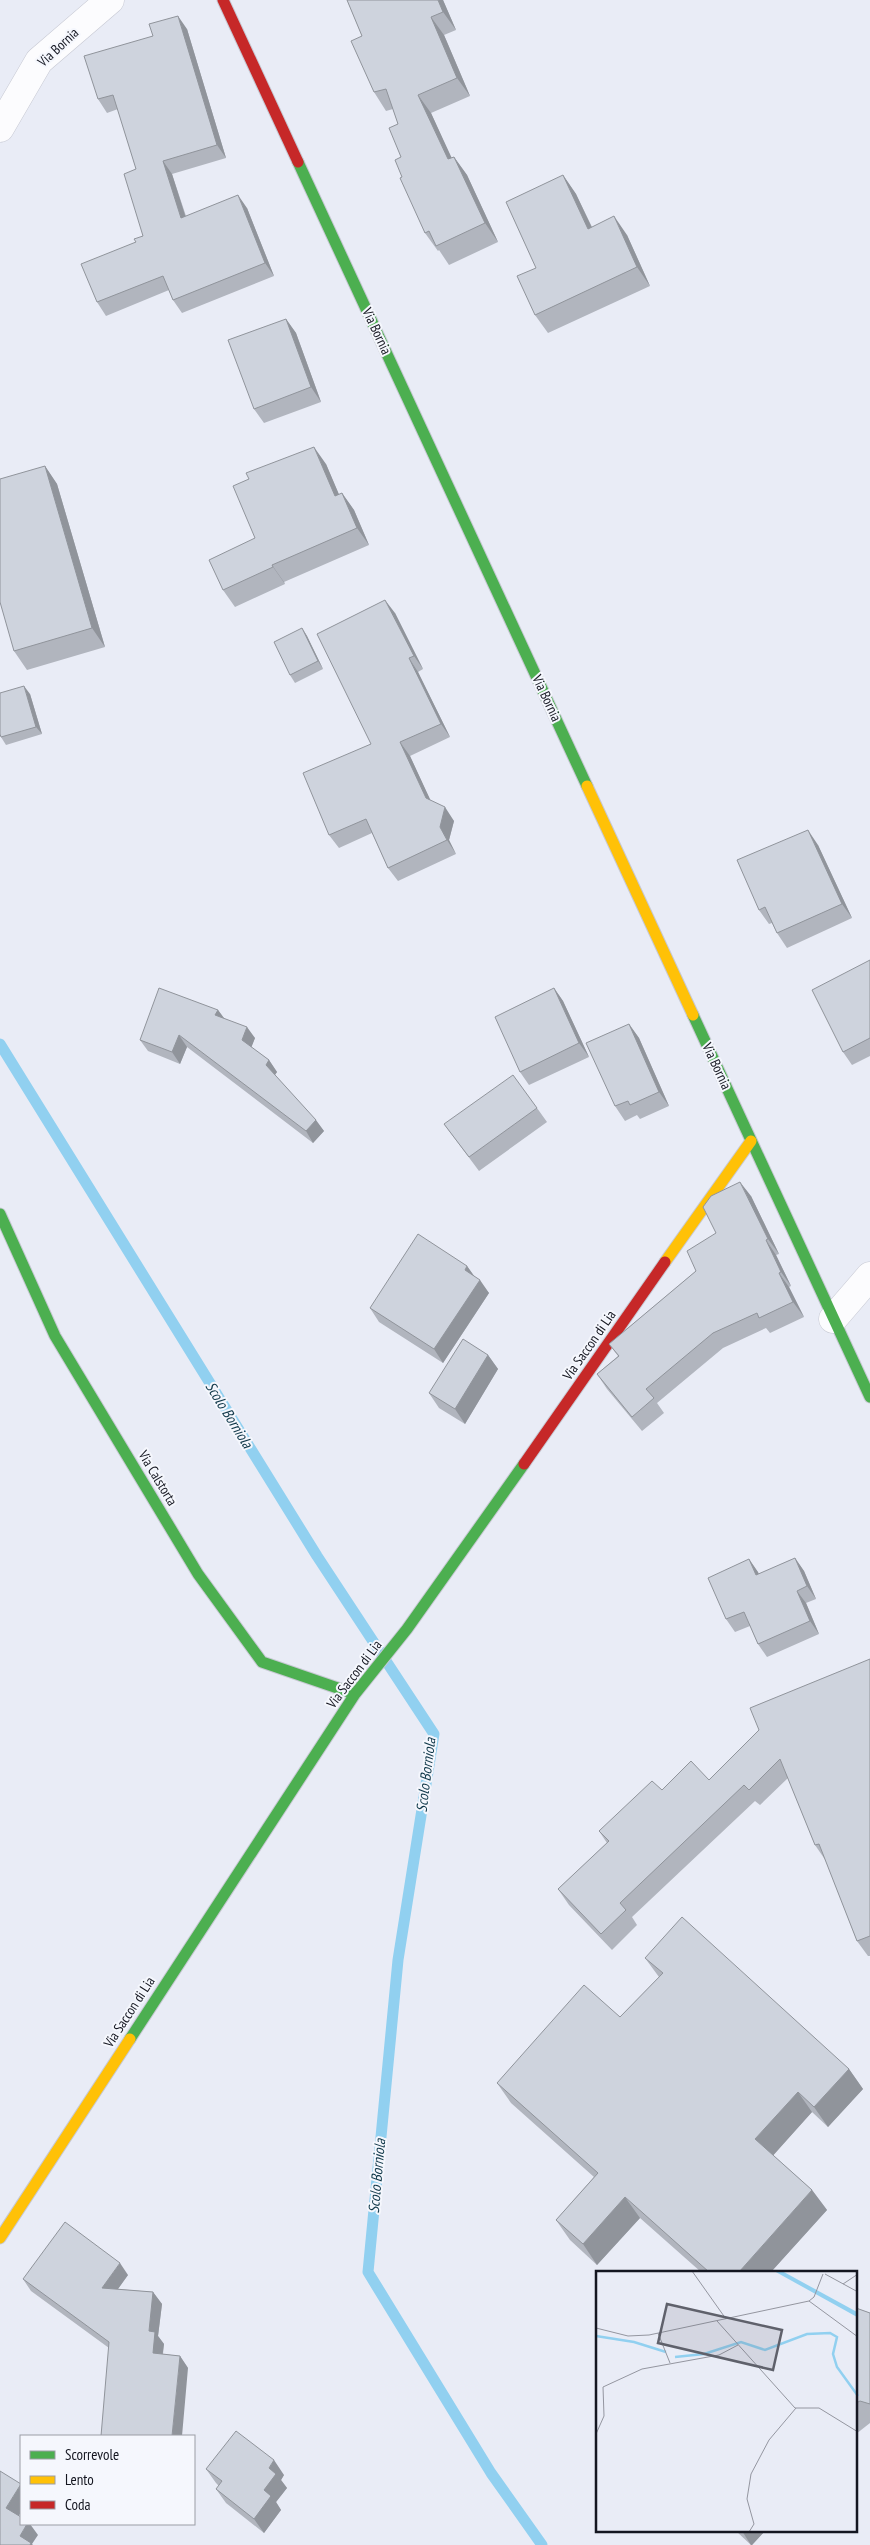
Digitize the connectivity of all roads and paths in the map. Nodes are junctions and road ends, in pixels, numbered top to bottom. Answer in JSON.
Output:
{"nodes":[{"id":1,"x":110,"y":0,"type":"edge"},
{"id":2,"x":223,"y":0,"type":"edge"},
{"id":3,"x":0,"y":128,"type":"edge"},
{"id":4,"x":752,"y":1141,"type":"junction"},
{"id":5,"x":0,"y":1214,"type":"edge"},
{"id":6,"x":870,"y":1276,"type":"edge"},
{"id":7,"x":833,"y":1319,"type":"junction"},
{"id":8,"x":870,"y":1397,"type":"edge"},
{"id":9,"x":355,"y":1694,"type":"junction"},
{"id":10,"x":0,"y":2238,"type":"edge"}],
"edges":[{"from":1,"to":3,"type":"street","name":"Via Bornia"},
{"from":2,"to":4,"type":"street","name":"Via Bornia"},
{"from":4,"to":7,"type":"street","name":"Via Bornia"},
{"from":4,"to":9,"type":"street","name":"Via Saccon di Lia"},
{"from":5,"to":9,"type":"street","name":"Via Calstorta"},
{"from":6,"to":7,"type":"street"},
{"from":7,"to":8,"type":"street","name":"Via Bornia"},
{"from":9,"to":10,"type":"street","name":"Via Saccon di Lia"}]}
